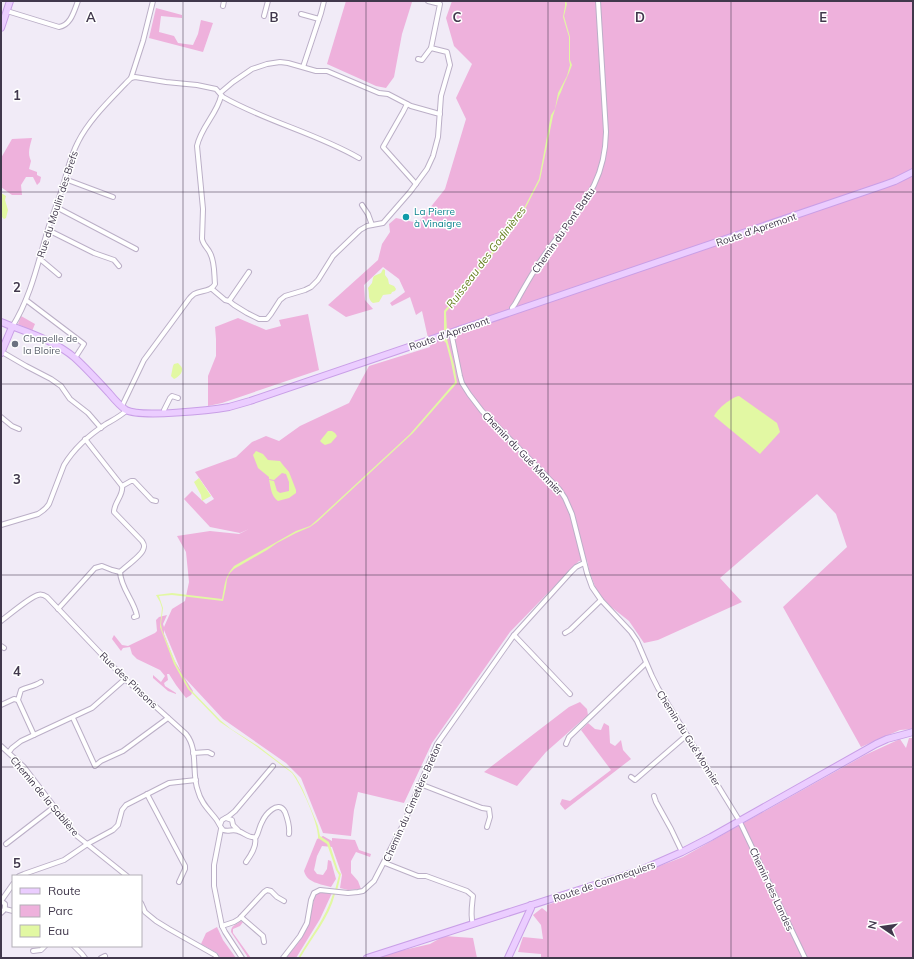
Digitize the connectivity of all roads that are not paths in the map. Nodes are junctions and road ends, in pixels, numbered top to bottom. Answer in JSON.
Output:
{"nodes":[{"id":1,"x":10,"y":1,"type":"edge"},
{"id":2,"x":78,"y":1,"type":"edge"},
{"id":3,"x":153,"y":1,"type":"edge"},
{"id":4,"x":224,"y":1,"type":"edge"},
{"id":5,"x":268,"y":1,"type":"edge"},
{"id":6,"x":324,"y":1,"type":"edge"},
{"id":7,"x":428,"y":1,"type":"edge"},
{"id":8,"x":598,"y":1,"type":"edge"},
{"id":9,"x":223,"y":6,"type":"dead end"},
{"id":10,"x":7,"y":10,"type":"junction"},
{"id":11,"x":301,"y":14,"type":"dead end"},
{"id":12,"x":264,"y":16,"type":"dead end"},
{"id":13,"x":319,"y":20,"type":"junction"},
{"id":14,"x":1,"y":28,"type":"edge"},
{"id":15,"x":431,"y":48,"type":"junction"},
{"id":16,"x":418,"y":59,"type":"dead end"},
{"id":17,"x":304,"y":67,"type":"junction"},
{"id":18,"x":131,"y":78,"type":"junction"},
{"id":19,"x":221,"y":94,"type":"junction"},
{"id":20,"x":407,"y":104,"type":"junction"},
{"id":21,"x":440,"y":114,"type":"junction"},
{"id":22,"x":359,"y":158,"type":"dead end"},
{"id":23,"x":913,"y":172,"type":"edge"},
{"id":24,"x":65,"y":179,"type":"junction"},
{"id":25,"x":416,"y":184,"type":"junction"},
{"id":26,"x":113,"y":197,"type":"dead end"},
{"id":27,"x":362,"y":205,"type":"dead end"},
{"id":28,"x":56,"y":207,"type":"junction"},
{"id":29,"x":372,"y":225,"type":"junction"},
{"id":30,"x":48,"y":230,"type":"junction"},
{"id":31,"x":136,"y":249,"type":"dead end"},
{"id":32,"x":40,"y":259,"type":"junction"},
{"id":33,"x":119,"y":266,"type":"dead end"},
{"id":34,"x":249,"y":272,"type":"dead end"},
{"id":35,"x":59,"y":275,"type":"dead end"},
{"id":36,"x":212,"y":289,"type":"junction"},
{"id":37,"x":26,"y":300,"type":"junction"},
{"id":38,"x":229,"y":301,"type":"junction"},
{"id":39,"x":513,"y":311,"type":"junction"},
{"id":40,"x":1,"y":322,"type":"edge"},
{"id":41,"x":12,"y":327,"type":"junction"},
{"id":42,"x":451,"y":332,"type":"junction"},
{"id":43,"x":1,"y":352,"type":"edge"},
{"id":44,"x":75,"y":358,"type":"junction"},
{"id":45,"x":178,"y":398,"type":"dead end"},
{"id":46,"x":124,"y":408,"type":"junction"},
{"id":47,"x":164,"y":413,"type":"junction"},
{"id":48,"x":1,"y":417,"type":"edge"},
{"id":49,"x":101,"y":428,"type":"junction"},
{"id":50,"x":19,"y":429,"type":"dead end"},
{"id":51,"x":85,"y":439,"type":"junction"},
{"id":52,"x":122,"y":486,"type":"junction"},
{"id":53,"x":156,"y":501,"type":"dead end"},
{"id":54,"x":1,"y":525,"type":"edge"},
{"id":55,"x":584,"y":563,"type":"junction"},
{"id":56,"x":120,"y":572,"type":"junction"},
{"id":57,"x":601,"y":600,"type":"junction"},
{"id":58,"x":58,"y":608,"type":"junction"},
{"id":59,"x":134,"y":617,"type":"dead end"},
{"id":60,"x":1,"y":620,"type":"edge"},
{"id":61,"x":564,"y":633,"type":"dead end"},
{"id":62,"x":514,"y":634,"type":"junction"},
{"id":63,"x":646,"y":663,"type":"junction"},
{"id":64,"x":125,"y":679,"type":"junction"},
{"id":65,"x":41,"y":682,"type":"dead end"},
{"id":66,"x":570,"y":694,"type":"dead end"},
{"id":67,"x":18,"y":700,"type":"junction"},
{"id":68,"x":1,"y":705,"type":"edge"},
{"id":69,"x":73,"y":718,"type":"junction"},
{"id":70,"x":168,"y":718,"type":"junction"},
{"id":71,"x":913,"y":732,"type":"edge"},
{"id":72,"x":34,"y":735,"type":"junction"},
{"id":73,"x":688,"y":736,"type":"junction"},
{"id":74,"x":566,"y":744,"type":"dead end"},
{"id":75,"x":1,"y":746,"type":"edge"},
{"id":76,"x":9,"y":752,"type":"junction"},
{"id":77,"x":193,"y":753,"type":"junction"},
{"id":78,"x":212,"y":754,"type":"dead end"},
{"id":79,"x":273,"y":766,"type":"dead end"},
{"id":80,"x":631,"y":777,"type":"dead end"},
{"id":81,"x":196,"y":780,"type":"junction"},
{"id":82,"x":420,"y":784,"type":"junction"},
{"id":83,"x":147,"y":794,"type":"junction"},
{"id":84,"x":654,"y":796,"type":"dead end"},
{"id":85,"x":54,"y":807,"type":"junction"},
{"id":86,"x":235,"y":811,"type":"junction"},
{"id":87,"x":216,"y":818,"type":"junction"},
{"id":88,"x":224,"y":819,"type":"junction"},
{"id":89,"x":232,"y":820,"type":"junction"},
{"id":90,"x":739,"y":820,"type":"junction"},
{"id":91,"x":233,"y":825,"type":"junction"},
{"id":92,"x":221,"y":827,"type":"junction"},
{"id":93,"x":487,"y":827,"type":"dead end"},
{"id":94,"x":229,"y":831,"type":"junction"},
{"id":95,"x":238,"y":831,"type":"junction"},
{"id":96,"x":289,"y":834,"type":"dead end"},
{"id":97,"x":220,"y":838,"type":"junction"},
{"id":98,"x":255,"y":838,"type":"junction"},
{"id":99,"x":6,"y":844,"type":"dead end"},
{"id":100,"x":87,"y":844,"type":"junction"},
{"id":101,"x":682,"y":852,"type":"junction"},
{"id":102,"x":246,"y":862,"type":"dead end"},
{"id":103,"x":385,"y":863,"type":"junction"},
{"id":104,"x":22,"y":875,"type":"edge"},
{"id":105,"x":126,"y":875,"type":"edge"},
{"id":106,"x":179,"y":882,"type":"dead end"},
{"id":107,"x":12,"y":885,"type":"edge"},
{"id":108,"x":1,"y":901,"type":"edge"},
{"id":109,"x":284,"y":901,"type":"dead end"},
{"id":110,"x":531,"y":905,"type":"junction"},
{"id":111,"x":142,"y":906,"type":"edge"},
{"id":112,"x":5,"y":909,"type":"junction"},
{"id":113,"x":12,"y":911,"type":"edge"},
{"id":114,"x":1,"y":913,"type":"edge"},
{"id":115,"x":241,"y":917,"type":"junction"},
{"id":116,"x":473,"y":924,"type":"junction"},
{"id":117,"x":222,"y":926,"type":"junction"},
{"id":118,"x":264,"y":942,"type":"dead end"},
{"id":119,"x":44,"y":947,"type":"edge"},
{"id":120,"x":75,"y":947,"type":"edge"},
{"id":121,"x":33,"y":950,"type":"dead end"},
{"id":122,"x":85,"y":958,"type":"edge"},
{"id":123,"x":217,"y":958,"type":"edge"},
{"id":124,"x":242,"y":958,"type":"edge"},
{"id":125,"x":283,"y":958,"type":"edge"},
{"id":126,"x":367,"y":958,"type":"edge"},
{"id":127,"x":508,"y":958,"type":"edge"},
{"id":128,"x":805,"y":958,"type":"edge"}],
"edges":[{"from":1,"to":10,"type":"street"},
{"from":2,"to":10,"type":"street"},
{"from":3,"to":18,"type":"street"},
{"from":4,"to":9,"type":"street"},
{"from":5,"to":12,"type":"street"},
{"from":6,"to":13,"type":"street"},
{"from":7,"to":15,"type":"street"},
{"from":8,"to":39,"type":"street","name":"Chemin du Pont Battu"},
{"from":10,"to":14,"type":"street"},
{"from":11,"to":13,"type":"street"},
{"from":13,"to":17,"type":"street"},
{"from":15,"to":16,"type":"street"},
{"from":15,"to":21,"type":"street"},
{"from":17,"to":19,"type":"street"},
{"from":17,"to":20,"type":"street"},
{"from":18,"to":19,"type":"street"},
{"from":18,"to":24,"type":"street","name":"Rue du Moulin des Brefs"},
{"from":19,"to":22,"type":"street"},
{"from":19,"to":36,"type":"street"},
{"from":20,"to":21,"type":"street"},
{"from":20,"to":25,"type":"street"},
{"from":21,"to":25,"type":"street"},
{"from":23,"to":39,"type":"street","name":"Route d'Apremont"},
{"from":24,"to":26,"type":"street"},
{"from":24,"to":28,"type":"street","name":"Rue du Moulin des Brefs"},
{"from":25,"to":29,"type":"street"},
{"from":27,"to":29,"type":"street"},
{"from":28,"to":30,"type":"street","name":"Rue du Moulin des Brefs"},
{"from":28,"to":31,"type":"street"},
{"from":29,"to":38,"type":"street"},
{"from":30,"to":32,"type":"street","name":"Rue du Moulin des Brefs"},
{"from":30,"to":33,"type":"street"},
{"from":32,"to":35,"type":"street"},
{"from":32,"to":37,"type":"street","name":"Rue du Moulin des Brefs"},
{"from":34,"to":38,"type":"street"},
{"from":36,"to":38,"type":"street"},
{"from":36,"to":46,"type":"street"},
{"from":37,"to":41,"type":"street","name":"Rue du Moulin des Brefs"},
{"from":37,"to":44,"type":"street"},
{"from":39,"to":42,"type":"street","name":"Route d'Apremont"},
{"from":40,"to":41,"type":"street"},
{"from":41,"to":43,"type":"street"},
{"from":41,"to":44,"type":"street"},
{"from":42,"to":47,"type":"street","name":"Route d'Apremont"},
{"from":42,"to":55,"type":"street","name":"Chemin du Gué Monnier"},
{"from":43,"to":49,"type":"street"},
{"from":44,"to":46,"type":"street"},
{"from":45,"to":47,"type":"street"},
{"from":46,"to":47,"type":"street","name":"Route d'Apremont"},
{"from":46,"to":49,"type":"street"},
{"from":48,"to":50,"type":"street"},
{"from":49,"to":51,"type":"street"},
{"from":51,"to":52,"type":"street"},
{"from":51,"to":54,"type":"street"},
{"from":52,"to":53,"type":"street"},
{"from":52,"to":56,"type":"street"},
{"from":55,"to":57,"type":"street","name":"Chemin du Gué Monnier"},
{"from":55,"to":62,"type":"street","name":"Chemin du Cimetière Breton"},
{"from":56,"to":58,"type":"street"},
{"from":56,"to":59,"type":"street"},
{"from":57,"to":61,"type":"street"},
{"from":57,"to":63,"type":"street","name":"Chemin du Gué Monnier"},
{"from":58,"to":60,"type":"street","name":"Rue des Pinsons"},
{"from":58,"to":64,"type":"street","name":"Rue des Pinsons"},
{"from":62,"to":66,"type":"street"},
{"from":62,"to":82,"type":"street","name":"Chemin du Cimetière Breton"},
{"from":63,"to":73,"type":"street","name":"Chemin du Gué Monnier"},
{"from":63,"to":74,"type":"street"},
{"from":64,"to":69,"type":"street"},
{"from":64,"to":70,"type":"street","name":"Rue des Pinsons"},
{"from":65,"to":67,"type":"street"},
{"from":67,"to":68,"type":"street"},
{"from":67,"to":72,"type":"street"},
{"from":69,"to":70,"type":"street"},
{"from":69,"to":72,"type":"street"},
{"from":70,"to":77,"type":"street","name":"Rue des Pinsons"},
{"from":71,"to":90,"type":"street","name":"Route de Commequiers"},
{"from":72,"to":76,"type":"street"},
{"from":73,"to":80,"type":"street"},
{"from":73,"to":90,"type":"street","name":"Chemin du Gué Monnier"},
{"from":75,"to":76,"type":"street","name":"Chemin de la Sablière"},
{"from":76,"to":85,"type":"street","name":"Chemin de la Sablière"},
{"from":77,"to":78,"type":"street"},
{"from":77,"to":81,"type":"street","name":"Rue des Pinsons"},
{"from":79,"to":86,"type":"street"},
{"from":81,"to":83,"type":"street"},
{"from":81,"to":87,"type":"street","name":"Rue des Pinsons"},
{"from":82,"to":93,"type":"street"},
{"from":82,"to":103,"type":"street","name":"Chemin du Cimetière Breton"},
{"from":83,"to":100,"type":"street"},
{"from":83,"to":106,"type":"street"},
{"from":84,"to":101,"type":"street"},
{"from":85,"to":99,"type":"street"},
{"from":85,"to":100,"type":"street","name":"Chemin de la Sablière"},
{"from":86,"to":88,"type":"street"},
{"from":86,"to":89,"type":"street"},
{"from":87,"to":88,"type":"street","name":"Rue des Pinsons"},
{"from":87,"to":92,"type":"street","name":"Rue des Pinsons"},
{"from":88,"to":89,"type":"street","name":"Rue des Pinsons"},
{"from":88,"to":92,"type":"street"},
{"from":89,"to":91,"type":"street"},
{"from":90,"to":101,"type":"street","name":"Route de Commequiers"},
{"from":90,"to":128,"type":"street","name":"Chemin des Landes"},
{"from":91,"to":94,"type":"street"},
{"from":91,"to":95,"type":"street"},
{"from":92,"to":94,"type":"street"},
{"from":92,"to":97,"type":"street"},
{"from":94,"to":95,"type":"street"},
{"from":94,"to":97,"type":"street"},
{"from":95,"to":98,"type":"street"},
{"from":96,"to":98,"type":"street"},
{"from":97,"to":117,"type":"street"},
{"from":98,"to":102,"type":"street"},
{"from":100,"to":104,"type":"street"},
{"from":100,"to":105,"type":"street","name":"Chemin de la Sablière"},
{"from":101,"to":110,"type":"street","name":"Route de Commequiers"},
{"from":103,"to":116,"type":"street"},
{"from":103,"to":125,"type":"street","name":"Chemin du Cimetière Breton"},
{"from":107,"to":108,"type":"street"},
{"from":108,"to":112,"type":"street"},
{"from":109,"to":115,"type":"street"},
{"from":110,"to":116,"type":"street","name":"Route de Commequiers"},
{"from":110,"to":127,"type":"street"},
{"from":111,"to":123,"type":"street"},
{"from":112,"to":113,"type":"street"},
{"from":112,"to":114,"type":"street"},
{"from":115,"to":117,"type":"street"},
{"from":115,"to":118,"type":"street"},
{"from":116,"to":126,"type":"street","name":"Route de Commequiers"},
{"from":117,"to":124,"type":"street"},
{"from":119,"to":121,"type":"street"},
{"from":120,"to":122,"type":"street"}]}
